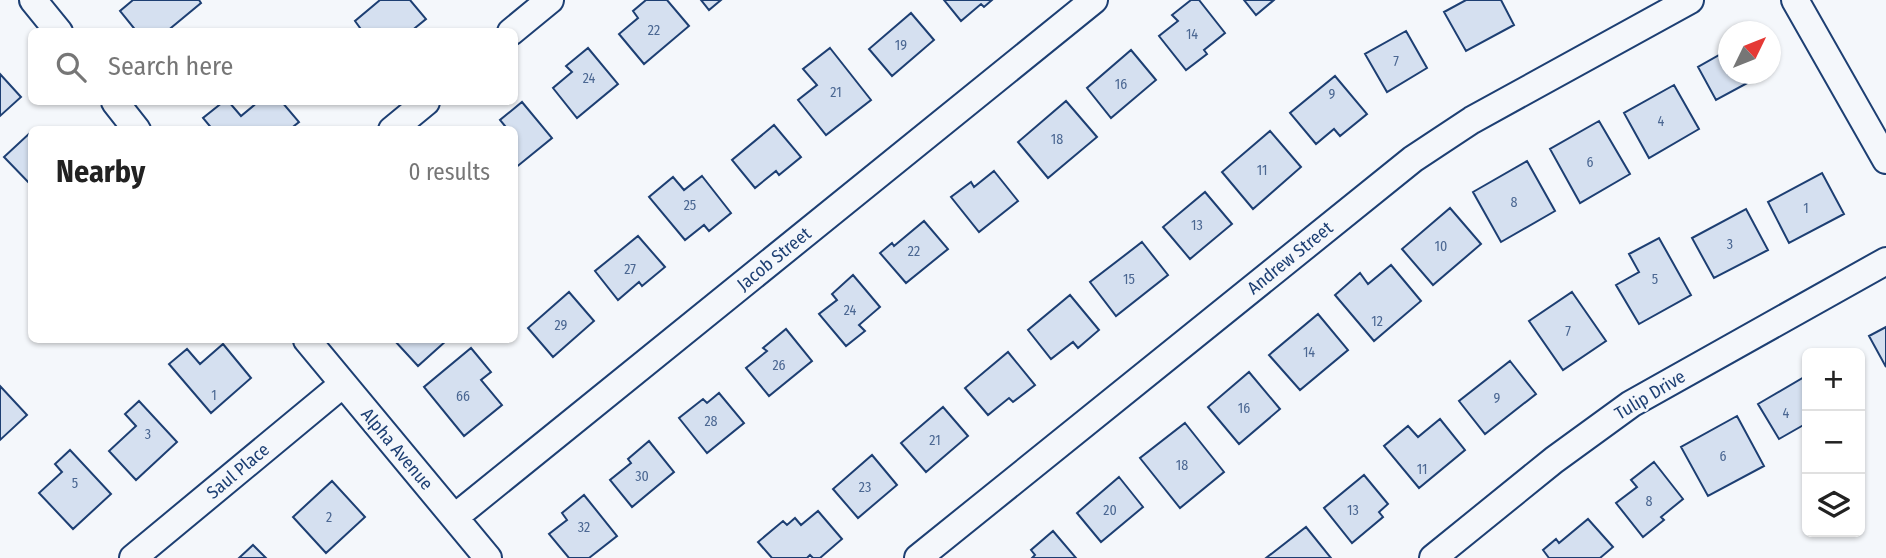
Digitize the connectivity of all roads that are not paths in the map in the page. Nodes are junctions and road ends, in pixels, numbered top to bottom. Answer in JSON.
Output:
{"nodes":[{"id":1,"x":33,"y":0,"type":"edge"},
{"id":2,"x":550,"y":0,"type":"edge"},
{"id":3,"x":1094,"y":0,"type":"edge"},
{"id":4,"x":1690,"y":0,"type":"edge"},
{"id":5,"x":1795,"y":0,"type":"edge"},
{"id":6,"x":55,"y":28,"type":"edge"},
{"id":7,"x":516,"y":28,"type":"edge"},
{"id":8,"x":117,"y":105,"type":"edge"},
{"id":9,"x":422,"y":105,"type":"edge"},
{"id":10,"x":134,"y":126,"type":"edge"},
{"id":11,"x":397,"y":126,"type":"edge"},
{"id":12,"x":1886,"y":160,"type":"edge"},
{"id":13,"x":1886,"y":261,"type":"edge"},
{"id":14,"x":309,"y":343,"type":"edge"},
{"id":15,"x":343,"y":384,"type":"junction"},
{"id":16,"x":455,"y":517,"type":"junction"},
{"id":17,"x":133,"y":558,"type":"edge"},
{"id":18,"x":488,"y":558,"type":"edge"},
{"id":19,"x":918,"y":558,"type":"edge"},
{"id":20,"x":1433,"y":558,"type":"edge"}],
"edges":[{"from":1,"to":6,"type":"street"},
{"from":2,"to":7,"type":"street"},
{"from":3,"to":16,"type":"street","name":"Jacob Street"},
{"from":4,"to":19,"type":"street","name":"Andrew Street"},
{"from":5,"to":12,"type":"street"},
{"from":8,"to":10,"type":"street"},
{"from":9,"to":11,"type":"street"},
{"from":13,"to":20,"type":"street","name":"Tulip Drive"},
{"from":14,"to":15,"type":"street","name":"Alpha Avenue"},
{"from":15,"to":16,"type":"street","name":"Alpha Avenue"},
{"from":15,"to":17,"type":"street","name":"Saul Place"},
{"from":16,"to":18,"type":"street","name":"Alpha Avenue"}]}
